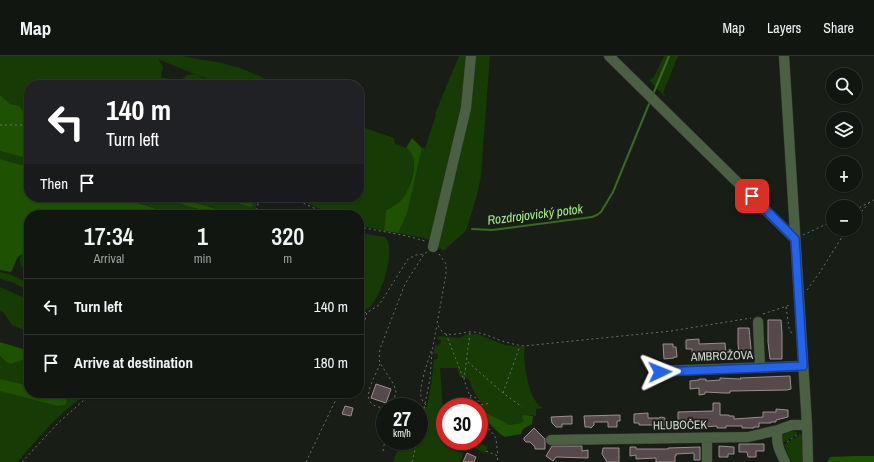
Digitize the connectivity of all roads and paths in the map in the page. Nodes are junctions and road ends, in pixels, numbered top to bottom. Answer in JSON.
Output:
{"nodes":[{"id":1,"x":472,"y":56,"type":"edge"},
{"id":2,"x":609,"y":56,"type":"edge"},
{"id":3,"x":784,"y":56,"type":"edge"},
{"id":4,"x":0,"y":125,"type":"edge"},
{"id":5,"x":24,"y":125,"type":"edge"},
{"id":6,"x":874,"y":200,"type":"edge"},
{"id":7,"x":301,"y":202,"type":"edge"},
{"id":8,"x":870,"y":202,"type":"junction"},
{"id":9,"x":862,"y":206,"type":"edge"},
{"id":10,"x":319,"y":210,"type":"edge"},
{"id":11,"x":862,"y":211,"type":"edge"},
{"id":12,"x":826,"y":224,"type":"edge"},
{"id":13,"x":364,"y":228,"type":"edge"},
{"id":14,"x":843,"y":236,"type":"edge"},
{"id":15,"x":795,"y":239,"type":"junction"},
{"id":16,"x":433,"y":247,"type":"junction"},
{"id":17,"x":424,"y":254,"type":"junction"},
{"id":18,"x":808,"y":290,"type":"dead end"},
{"id":19,"x":786,"y":306,"type":"dead end"},
{"id":20,"x":368,"y":312,"type":"junction"},
{"id":21,"x":364,"y":313,"type":"edge"},
{"id":22,"x":756,"y":318,"type":"junction"},
{"id":23,"x":437,"y":324,"type":"junction"},
{"id":24,"x":364,"y":326,"type":"edge"},
{"id":25,"x":470,"y":332,"type":"junction"},
{"id":26,"x":445,"y":334,"type":"junction"},
{"id":27,"x":520,"y":345,"type":"junction"},
{"id":28,"x":432,"y":351,"type":"junction"},
{"id":29,"x":468,"y":361,"type":"junction"},
{"id":30,"x":380,"y":363,"type":"junction"},
{"id":31,"x":803,"y":366,"type":"junction"},
{"id":32,"x":760,"y":368,"type":"junction"},
{"id":33,"x":660,"y":372,"type":"dead end"},
{"id":34,"x":464,"y":380,"type":"junction"},
{"id":35,"x":503,"y":393,"type":"junction"},
{"id":36,"x":469,"y":394,"type":"junction"},
{"id":37,"x":86,"y":398,"type":"edge"},
{"id":38,"x":337,"y":398,"type":"edge"},
{"id":39,"x":394,"y":398,"type":"edge"},
{"id":40,"x":422,"y":398,"type":"edge"},
{"id":41,"x":427,"y":398,"type":"edge"},
{"id":42,"x":471,"y":398,"type":"edge"},
{"id":43,"x":490,"y":402,"type":"dead end"},
{"id":44,"x":376,"y":406,"type":"edge"},
{"id":45,"x":522,"y":407,"type":"dead end"},
{"id":46,"x":807,"y":425,"type":"junction"},
{"id":47,"x":488,"y":428,"type":"edge"},
{"id":48,"x":778,"y":430,"type":"junction"},
{"id":49,"x":798,"y":434,"type":"dead end"},
{"id":50,"x":707,"y":438,"type":"junction"},
{"id":51,"x":551,"y":440,"type":"dead end"},
{"id":52,"x":783,"y":444,"type":"dead end"},
{"id":53,"x":415,"y":450,"type":"edge"},
{"id":54,"x":486,"y":451,"type":"dead end"},
{"id":55,"x":498,"y":456,"type":"junction"},
{"id":56,"x":22,"y":462,"type":"edge"},
{"id":57,"x":306,"y":462,"type":"edge"},
{"id":58,"x":412,"y":462,"type":"edge"},
{"id":59,"x":497,"y":462,"type":"edge"},
{"id":60,"x":707,"y":462,"type":"edge"},
{"id":61,"x":785,"y":462,"type":"edge"},
{"id":62,"x":808,"y":462,"type":"edge"}],
"edges":[{"from":1,"to":16,"type":"street"},
{"from":2,"to":15,"type":"street"},
{"from":3,"to":15,"type":"street"},
{"from":4,"to":5,"type":"path"},
{"from":6,"to":8,"type":"path"},
{"from":7,"to":10,"type":"path"},
{"from":8,"to":9,"type":"path"},
{"from":8,"to":11,"type":"path"},
{"from":12,"to":15,"type":"path"},
{"from":13,"to":16,"type":"path"},
{"from":14,"to":18,"type":"path"},
{"from":15,"to":31,"type":"street"},
{"from":16,"to":17,"type":"path"},
{"from":16,"to":23,"type":"path"},
{"from":17,"to":20,"type":"path"},
{"from":17,"to":30,"type":"path"},
{"from":19,"to":22,"type":"path"},
{"from":20,"to":21,"type":"path"},
{"from":20,"to":24,"type":"path"},
{"from":22,"to":27,"type":"path"},
{"from":22,"to":32,"type":"street","name":"AMBROŽOVA"},
{"from":23,"to":26,"type":"path"},
{"from":23,"to":28,"type":"path"},
{"from":25,"to":26,"type":"path"},
{"from":25,"to":27,"type":"path"},
{"from":25,"to":29,"type":"path"},
{"from":26,"to":34,"type":"path"},
{"from":27,"to":35,"type":"path"},
{"from":28,"to":40,"type":"path"},
{"from":28,"to":41,"type":"path"},
{"from":29,"to":34,"type":"path"},
{"from":29,"to":35,"type":"path"},
{"from":30,"to":39,"type":"path"},
{"from":30,"to":44,"type":"path"},
{"from":31,"to":32,"type":"street","name":"AMBROŽOVA"},
{"from":31,"to":46,"type":"street"},
{"from":32,"to":33,"type":"street","name":"AMBROŽOVA"},
{"from":34,"to":36,"type":"path"},
{"from":35,"to":45,"type":"path"},
{"from":36,"to":42,"type":"path"},
{"from":36,"to":43,"type":"path"},
{"from":37,"to":56,"type":"path"},
{"from":38,"to":57,"type":"path"},
{"from":46,"to":48,"type":"street","name":"HLUBOČEK"},
{"from":46,"to":62,"type":"street"},
{"from":47,"to":55,"type":"path"},
{"from":48,"to":50,"type":"street","name":"HLUBOČEK"},
{"from":48,"to":61,"type":"street"},
{"from":49,"to":52,"type":"path"},
{"from":50,"to":51,"type":"street","name":"HLUBOČEK"},
{"from":50,"to":60,"type":"street"},
{"from":53,"to":58,"type":"path"},
{"from":54,"to":55,"type":"path"},
{"from":55,"to":59,"type":"path"}]}
